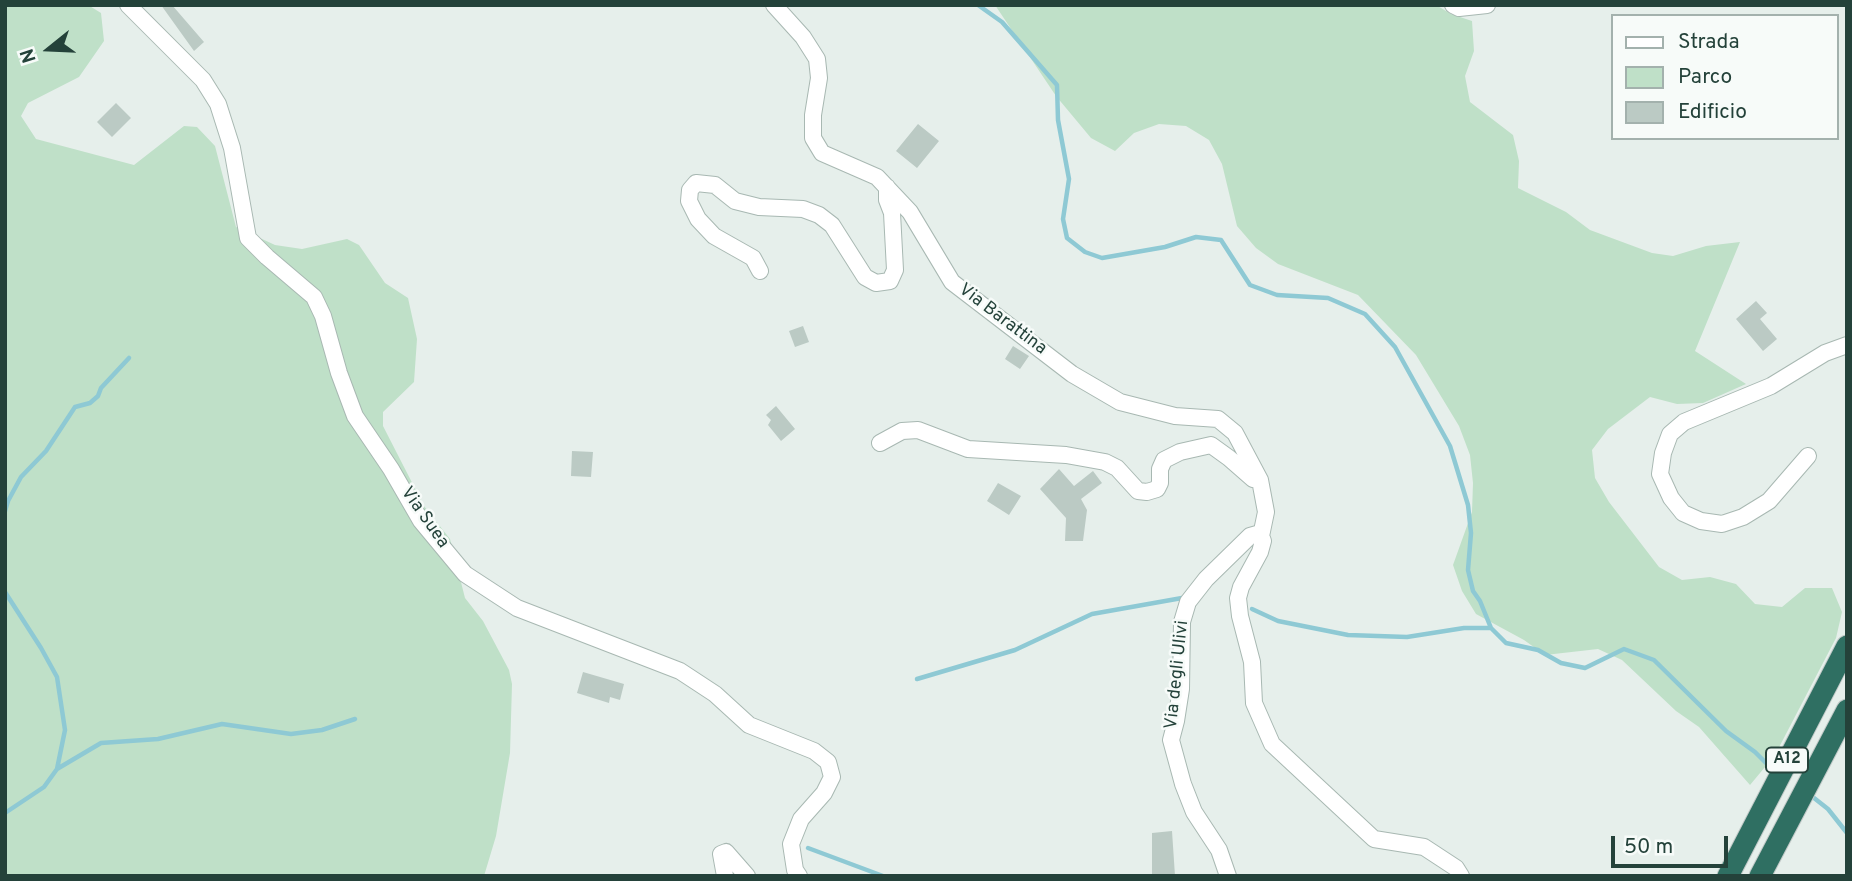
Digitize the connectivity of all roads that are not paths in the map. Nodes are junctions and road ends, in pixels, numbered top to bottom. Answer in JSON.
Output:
{"nodes":[{"id":1,"x":128,"y":5,"type":"edge"},
{"id":2,"x":774,"y":5,"type":"edge"},
{"id":3,"x":1453,"y":5,"type":"edge"},
{"id":4,"x":1487,"y":5,"type":"edge"},
{"id":5,"x":887,"y":187,"type":"junction"},
{"id":6,"x":760,"y":271,"type":"dead end"},
{"id":7,"x":1847,"y":345,"type":"edge"},
{"id":8,"x":880,"y":443,"type":"dead end"},
{"id":9,"x":1808,"y":456,"type":"dead end"},
{"id":10,"x":1260,"y":480,"type":"junction"},
{"id":11,"x":1261,"y":536,"type":"junction"},
{"id":12,"x":1847,"y":646,"type":"edge"},
{"id":13,"x":1847,"y":710,"type":"edge"},
{"id":14,"x":725,"y":876,"type":"edge"},
{"id":15,"x":747,"y":876,"type":"edge"},
{"id":16,"x":799,"y":876,"type":"edge"},
{"id":17,"x":1228,"y":876,"type":"edge"},
{"id":18,"x":1461,"y":876,"type":"edge"},
{"id":19,"x":1728,"y":876,"type":"edge"},
{"id":20,"x":1760,"y":876,"type":"edge"}],
"edges":[{"from":1,"to":16,"type":"street","name":"Via Suea"},
{"from":2,"to":5,"type":"street","name":"Via Barattina"},
{"from":3,"to":4,"type":"street"},
{"from":5,"to":6,"type":"street"},
{"from":5,"to":10,"type":"street","name":"Via Barattina"},
{"from":7,"to":9,"type":"street"},
{"from":8,"to":10,"type":"street"},
{"from":10,"to":11,"type":"street","name":"Via Barattina"},
{"from":11,"to":17,"type":"street","name":"Via degli Ulivi"},
{"from":11,"to":18,"type":"street"},
{"from":12,"to":19,"type":"highway","number":"A12"},
{"from":13,"to":20,"type":"highway","number":"A12"},
{"from":14,"to":15,"type":"street"}]}
